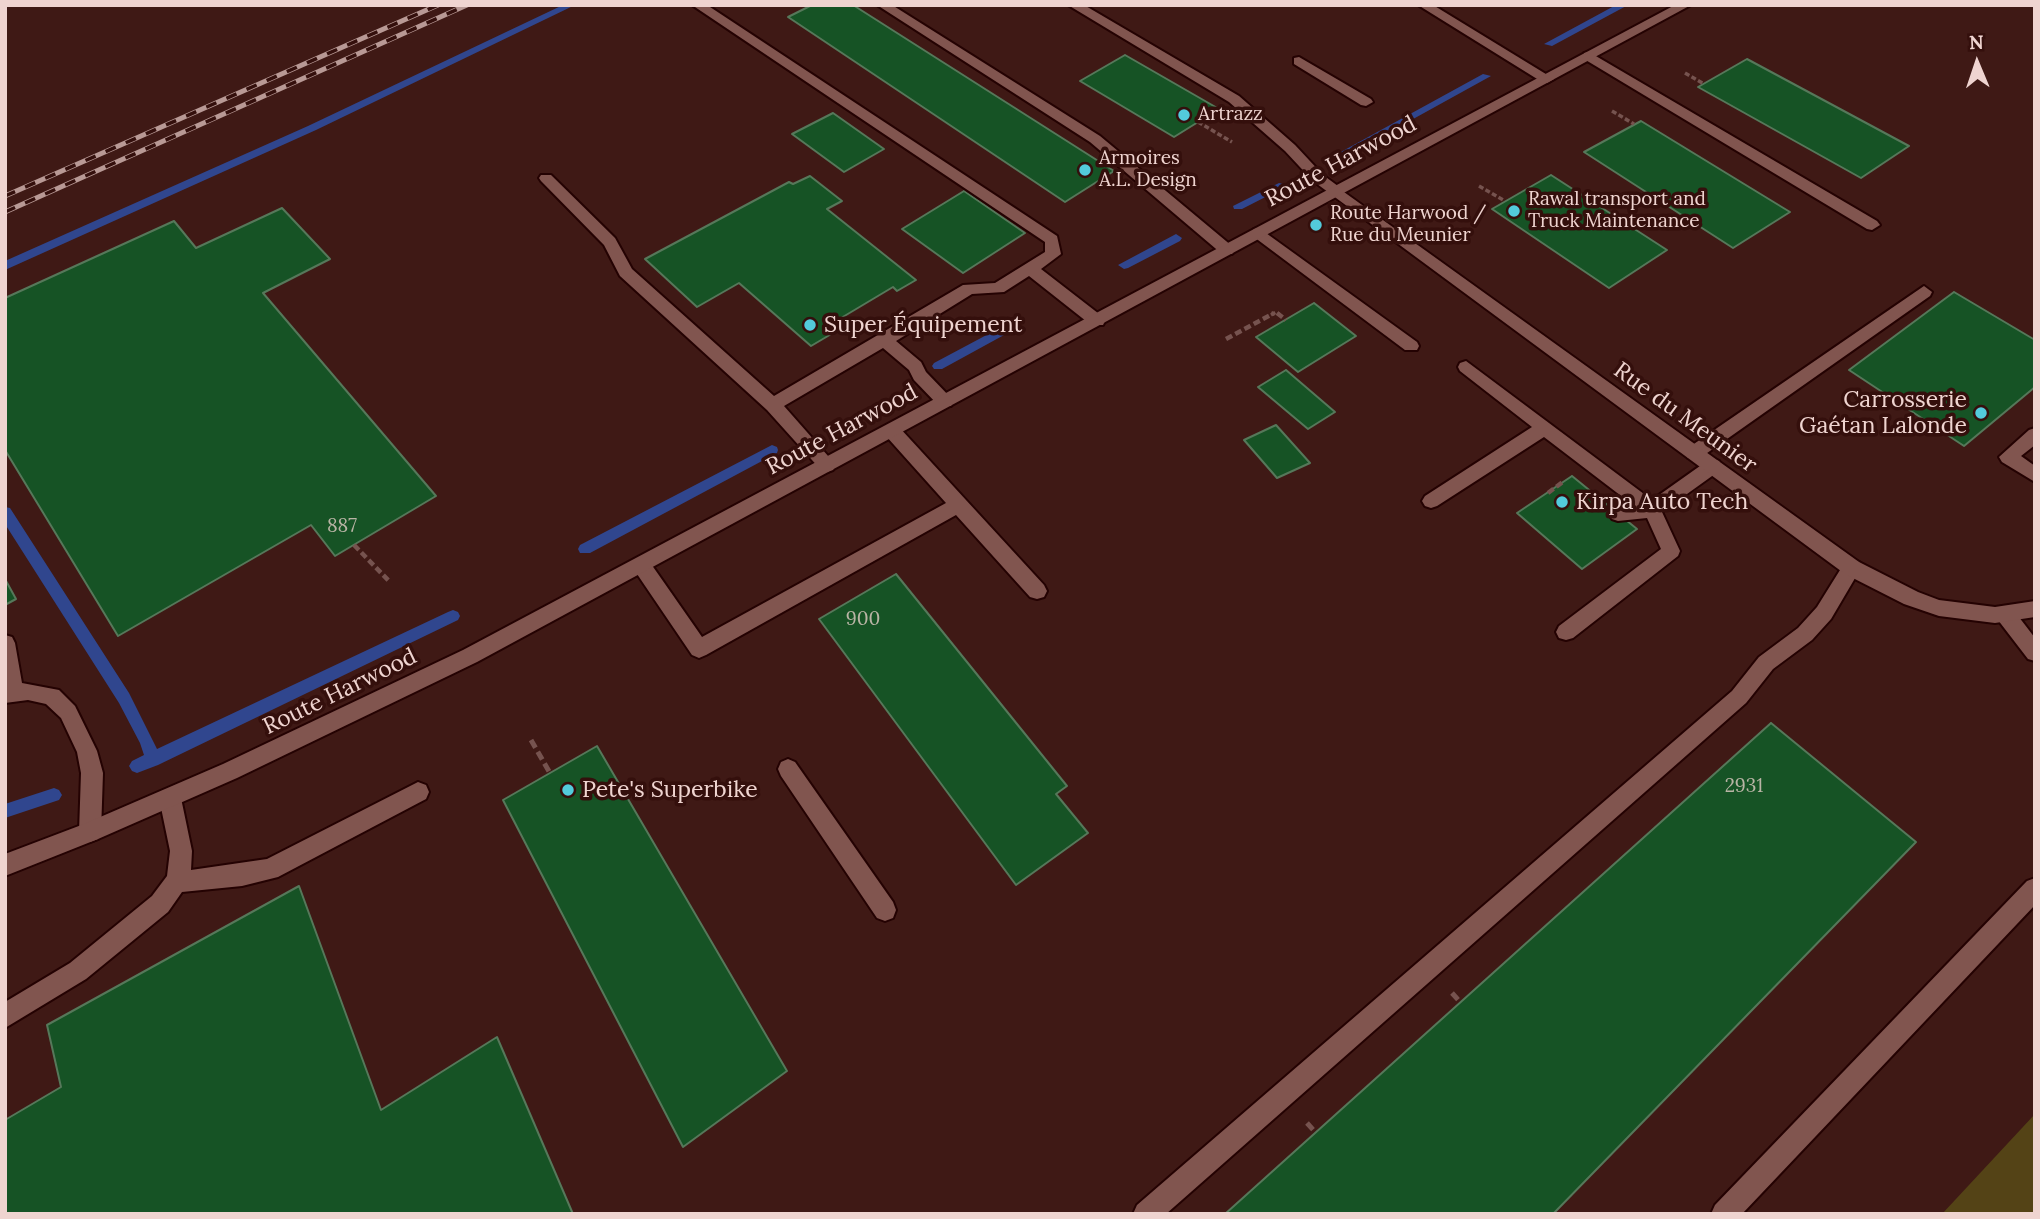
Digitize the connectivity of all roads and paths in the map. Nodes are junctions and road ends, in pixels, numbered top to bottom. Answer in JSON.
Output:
{"nodes":[{"id":1,"x":698,"y":5,"type":"edge"},
{"id":2,"x":883,"y":5,"type":"edge"},
{"id":3,"x":1074,"y":5,"type":"edge"},
{"id":4,"x":1424,"y":5,"type":"edge"},
{"id":5,"x":1685,"y":5,"type":"edge"},
{"id":6,"x":1589,"y":56,"type":"junction"},
{"id":7,"x":1299,"y":61,"type":"dead end"},
{"id":8,"x":1685,"y":73,"type":"dead end"},
{"id":9,"x":1548,"y":79,"type":"junction"},
{"id":10,"x":1704,"y":84,"type":"dead end"},
{"id":11,"x":1366,"y":102,"type":"dead end"},
{"id":12,"x":1612,"y":111,"type":"dead end"},
{"id":13,"x":1198,"y":122,"type":"dead end"},
{"id":14,"x":1634,"y":124,"type":"dead end"},
{"id":15,"x":1231,"y":142,"type":"dead end"},
{"id":16,"x":546,"y":178,"type":"dead end"},
{"id":17,"x":1479,"y":186,"type":"dead end"},
{"id":18,"x":1337,"y":192,"type":"junction"},
{"id":19,"x":1505,"y":201,"type":"dead end"},
{"id":20,"x":1872,"y":225,"type":"dead end"},
{"id":21,"x":1259,"y":233,"type":"junction"},
{"id":22,"x":1227,"y":250,"type":"junction"},
{"id":23,"x":1030,"y":268,"type":"junction"},
{"id":24,"x":1924,"y":292,"type":"dead end"},
{"id":25,"x":1286,"y":320,"type":"dead end"},
{"id":26,"x":1097,"y":321,"type":"junction"},
{"id":27,"x":1226,"y":339,"type":"dead end"},
{"id":28,"x":884,"y":340,"type":"junction"},
{"id":29,"x":1411,"y":346,"type":"dead end"},
{"id":30,"x":1466,"y":367,"type":"dead end"},
{"id":31,"x":945,"y":402,"type":"junction"},
{"id":32,"x":773,"y":405,"type":"junction"},
{"id":33,"x":1544,"y":428,"type":"junction"},
{"id":34,"x":892,"y":431,"type":"junction"},
{"id":35,"x":2035,"y":435,"type":"edge"},
{"id":36,"x":1694,"y":453,"type":"junction"},
{"id":37,"x":828,"y":466,"type":"junction"},
{"id":38,"x":1713,"y":466,"type":"junction"},
{"id":39,"x":2035,"y":475,"type":"edge"},
{"id":40,"x":1431,"y":501,"type":"dead end"},
{"id":41,"x":958,"y":505,"type":"junction"},
{"id":42,"x":1652,"y":510,"type":"junction"},
{"id":43,"x":1618,"y":513,"type":"dead end"},
{"id":44,"x":354,"y":545,"type":"dead end"},
{"id":45,"x":642,"y":566,"type":"junction"},
{"id":46,"x":1852,"y":568,"type":"junction"},
{"id":47,"x":390,"y":581,"type":"dead end"},
{"id":48,"x":1037,"y":591,"type":"dead end"},
{"id":49,"x":2035,"y":609,"type":"edge"},
{"id":50,"x":2006,"y":614,"type":"junction"},
{"id":51,"x":1566,"y":632,"type":"dead end"},
{"id":52,"x":5,"y":643,"type":"edge"},
{"id":53,"x":2035,"y":653,"type":"edge"},
{"id":54,"x":9,"y":693,"type":"edge"},
{"id":55,"x":531,"y":740,"type":"dead end"},
{"id":56,"x":788,"y":769,"type":"dead end"},
{"id":57,"x":550,"y":773,"type":"dead end"},
{"id":58,"x":418,"y":792,"type":"dead end"},
{"id":59,"x":170,"y":798,"type":"junction"},
{"id":60,"x":90,"y":832,"type":"junction"},
{"id":61,"x":5,"y":865,"type":"edge"},
{"id":62,"x":176,"y":882,"type":"junction"},
{"id":63,"x":2035,"y":889,"type":"edge"},
{"id":64,"x":885,"y":910,"type":"dead end"},
{"id":65,"x":5,"y":1016,"type":"edge"},
{"id":66,"x":1146,"y":1214,"type":"edge"},
{"id":67,"x":1724,"y":1214,"type":"edge"}],
"edges":[{"from":1,"to":23,"type":"main road"},
{"from":2,"to":22,"type":"main road"},
{"from":3,"to":18,"type":"lane"},
{"from":4,"to":9,"type":"main road"},
{"from":5,"to":6,"type":"main road","name":"Route Harwood"},
{"from":6,"to":9,"type":"main road","name":"Route Harwood"},
{"from":6,"to":20,"type":"lane"},
{"from":7,"to":11,"type":"main road"},
{"from":8,"to":10,"type":"path"},
{"from":9,"to":18,"type":"main road","name":"Route Harwood"},
{"from":12,"to":14,"type":"path"},
{"from":13,"to":15,"type":"path"},
{"from":16,"to":32,"type":"main road"},
{"from":17,"to":19,"type":"path"},
{"from":18,"to":21,"type":"main road","name":"Route Harwood"},
{"from":18,"to":36,"type":"main road","name":"Rue du Meunier"},
{"from":21,"to":22,"type":"main road","name":"Route Harwood"},
{"from":21,"to":29,"type":"main road"},
{"from":22,"to":26,"type":"main road","name":"Route Harwood"},
{"from":23,"to":26,"type":"main road"},
{"from":23,"to":28,"type":"main road"},
{"from":24,"to":36,"type":"main road"},
{"from":25,"to":27,"type":"path"},
{"from":26,"to":31,"type":"main road","name":"Route Harwood"},
{"from":28,"to":31,"type":"main road"},
{"from":28,"to":32,"type":"main road"},
{"from":30,"to":33,"type":"main road"},
{"from":31,"to":34,"type":"main road","name":"Route Harwood"},
{"from":32,"to":37,"type":"main road"},
{"from":33,"to":40,"type":"main road"},
{"from":33,"to":42,"type":"main road"},
{"from":34,"to":37,"type":"main road","name":"Route Harwood"},
{"from":34,"to":41,"type":"main road"},
{"from":35,"to":39,"type":"main road"},
{"from":36,"to":38,"type":"main road","name":"Rue du Meunier"},
{"from":37,"to":45,"type":"main road","name":"Route Harwood"},
{"from":38,"to":42,"type":"main road"},
{"from":38,"to":46,"type":"main road","name":"Rue du Meunier"},
{"from":41,"to":45,"type":"main road"},
{"from":41,"to":48,"type":"main road"},
{"from":42,"to":43,"type":"main road"},
{"from":42,"to":51,"type":"main road"},
{"from":44,"to":47,"type":"path"},
{"from":45,"to":59,"type":"main road","name":"Route Harwood"},
{"from":46,"to":50,"type":"main road","name":"Rue du Meunier"},
{"from":46,"to":66,"type":"main road"},
{"from":49,"to":50,"type":"main road","name":"Rue du Meunier"},
{"from":50,"to":53,"type":"main road"},
{"from":52,"to":54,"type":"main road"},
{"from":54,"to":60,"type":"main road"},
{"from":55,"to":57,"type":"path"},
{"from":56,"to":64,"type":"main road"},
{"from":58,"to":62,"type":"main road"},
{"from":59,"to":60,"type":"main road","name":"Route Harwood"},
{"from":59,"to":62,"type":"main road"},
{"from":60,"to":61,"type":"main road","name":"Route Harwood"},
{"from":62,"to":65,"type":"main road"},
{"from":63,"to":67,"type":"main road"}]}
